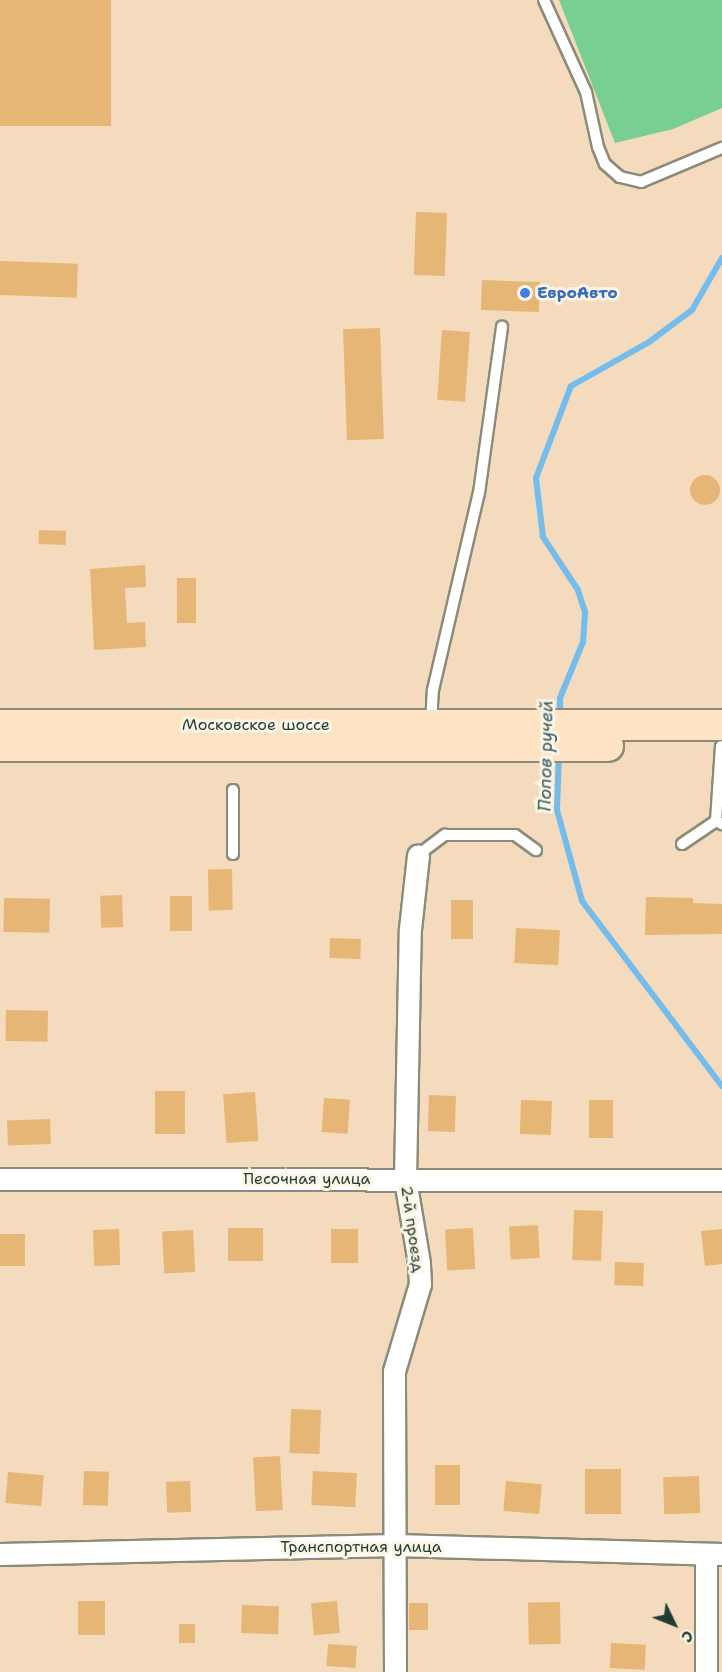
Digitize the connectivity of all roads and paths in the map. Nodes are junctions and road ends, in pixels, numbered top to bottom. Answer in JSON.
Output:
{"nodes":[{"id":1,"x":544,"y":0,"type":"edge"},
{"id":2,"x":722,"y":148,"type":"edge"},
{"id":3,"x":502,"y":327,"type":"dead end"},
{"id":4,"x":0,"y":725,"type":"edge"},
{"id":5,"x":431,"y":725,"type":"junction"},
{"id":6,"x":512,"y":736,"type":"junction"},
{"id":7,"x":722,"y":739,"type":"edge"},
{"id":8,"x":0,"y":746,"type":"edge"},
{"id":9,"x":233,"y":790,"type":"dead end"},
{"id":10,"x":719,"y":823,"type":"edge"},
{"id":11,"x":682,"y":844,"type":"dead end"},
{"id":12,"x":536,"y":850,"type":"dead end"},
{"id":13,"x":233,"y":854,"type":"dead end"},
{"id":14,"x":418,"y":855,"type":"joint"},
{"id":15,"x":0,"y":1179,"type":"edge"},
{"id":16,"x":405,"y":1179,"type":"junction"},
{"id":17,"x":722,"y":1180,"type":"edge"},
{"id":18,"x":396,"y":1545,"type":"junction"},
{"id":19,"x":0,"y":1554,"type":"edge"},
{"id":20,"x":714,"y":1554,"type":"edge"},
{"id":21,"x":395,"y":1672,"type":"edge"},
{"id":22,"x":706,"y":1672,"type":"edge"}],
"edges":[{"from":1,"to":2,"type":"lane"},
{"from":3,"to":5,"type":"lane"},
{"from":4,"to":5,"type":"main road","name":"Московское шоссе"},
{"from":5,"to":6,"type":"main road","name":"Московское шоссе"},
{"from":6,"to":7,"type":"main road"},
{"from":6,"to":8,"type":"main road","name":"Московское шоссе"},
{"from":7,"to":10,"type":"lane"},
{"from":9,"to":13,"type":"lane"},
{"from":10,"to":11,"type":"lane"},
{"from":12,"to":14,"type":"lane"},
{"from":14,"to":16,"type":"street","name":"2-й проезд"},
{"from":15,"to":16,"type":"street","name":"Песочная улица"},
{"from":16,"to":17,"type":"street","name":"Песочная улица"},
{"from":16,"to":18,"type":"street","name":"2-й проезд"},
{"from":18,"to":19,"type":"street","name":"Транспортная улица"},
{"from":18,"to":20,"type":"street","name":"Транспортная улица"},
{"from":18,"to":21,"type":"street","name":"2-й проезд"},
{"from":20,"to":22,"type":"street"}]}
